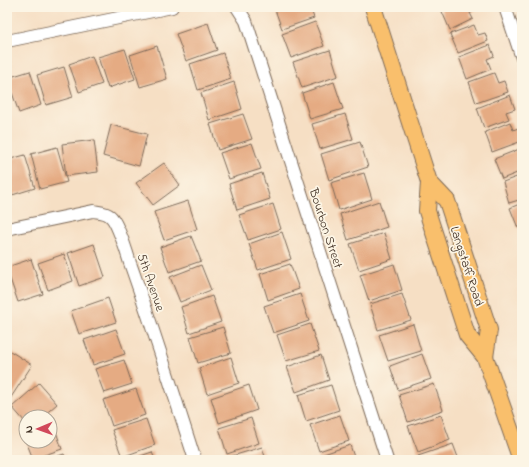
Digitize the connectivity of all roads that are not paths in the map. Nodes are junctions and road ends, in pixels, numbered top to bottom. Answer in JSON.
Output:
{"nodes":[{"id":1,"x":172,"y":7,"type":"edge"},
{"id":2,"x":237,"y":7,"type":"edge"},
{"id":3,"x":373,"y":7,"type":"edge"},
{"id":4,"x":505,"y":7,"type":"edge"},
{"id":5,"x":7,"y":41,"type":"edge"},
{"id":6,"x":522,"y":58,"type":"edge"},
{"id":7,"x":429,"y":182,"type":"junction"},
{"id":8,"x":7,"y":229,"type":"edge"},
{"id":9,"x":485,"y":357,"type":"junction"},
{"id":10,"x":195,"y":460,"type":"edge"},
{"id":11,"x":387,"y":460,"type":"edge"},
{"id":12,"x":521,"y":460,"type":"edge"}],
"edges":[{"from":1,"to":5,"type":"street"},
{"from":2,"to":11,"type":"street","name":"Bourbon Street"},
{"from":3,"to":7,"type":"main road","name":"Langstaff Road"},
{"from":4,"to":6,"type":"street"},
{"from":7,"to":9,"type":"main road","name":"Langstaff Road"},
{"from":7,"to":9,"type":"main road","name":"Langstaff Road"},
{"from":8,"to":10,"type":"street","name":"5th Avenue"},
{"from":9,"to":12,"type":"main road","name":"Langstaff Road"}]}
